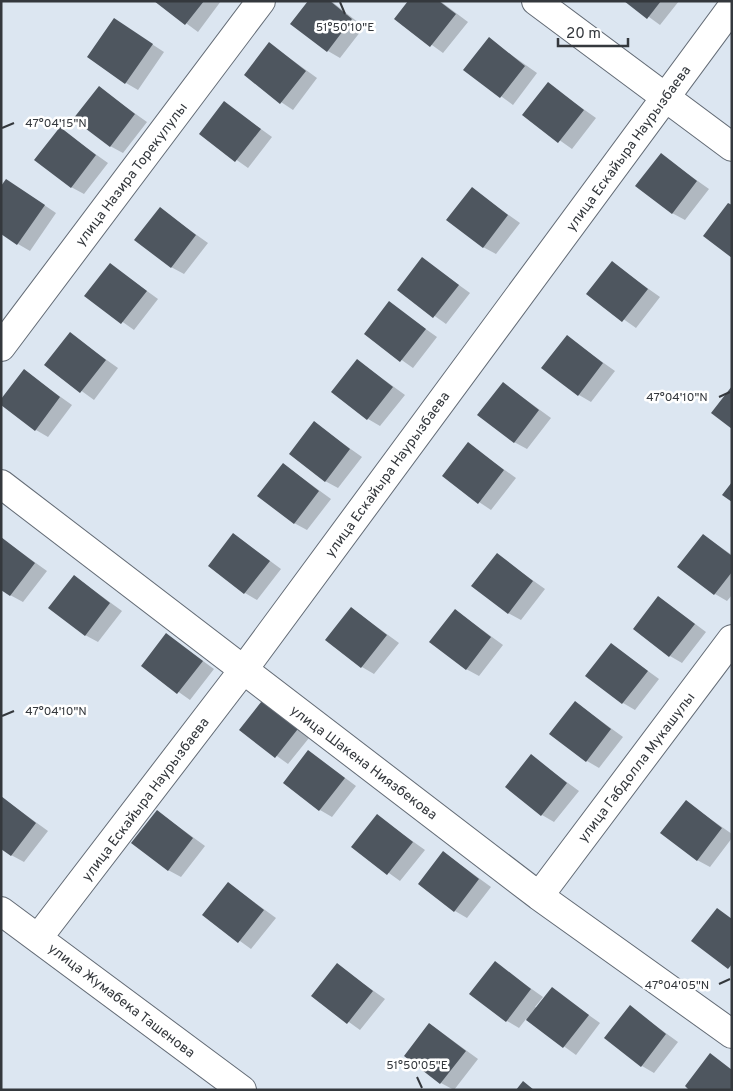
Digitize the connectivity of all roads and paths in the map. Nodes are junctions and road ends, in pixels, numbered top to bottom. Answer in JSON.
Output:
{"nodes":[{"id":1,"x":261,"y":1,"type":"edge"},
{"id":2,"x":536,"y":1,"type":"edge"},
{"id":3,"x":732,"y":7,"type":"edge"},
{"id":4,"x":665,"y":98,"type":"junction"},
{"id":5,"x":732,"y":147,"type":"edge"},
{"id":6,"x":1,"y":347,"type":"edge"},
{"id":7,"x":1,"y":484,"type":"edge"},
{"id":8,"x":732,"y":638,"type":"edge"},
{"id":9,"x":244,"y":669,"type":"junction"},
{"id":10,"x":539,"y":896,"type":"junction"},
{"id":11,"x":1,"y":911,"type":"edge"},
{"id":12,"x":38,"y":938,"type":"junction"},
{"id":13,"x":732,"y":1034,"type":"edge"},
{"id":14,"x":242,"y":1090,"type":"edge"}],
"edges":[{"from":1,"to":6,"type":"street","name":"улица Назира Торекулулы"},
{"from":2,"to":4,"type":"street"},
{"from":3,"to":4,"type":"street","name":"улица Ескайыра Наурызбаева"},
{"from":4,"to":5,"type":"street"},
{"from":4,"to":9,"type":"street","name":"улица Ескайыра Наурызбаева"},
{"from":7,"to":9,"type":"street","name":"улица Шакена Ниязбекова"},
{"from":8,"to":10,"type":"street","name":"улица Габдолла Мукашулы"},
{"from":9,"to":10,"type":"street","name":"улица Шакена Ниязбекова"},
{"from":9,"to":12,"type":"street","name":"улица Ескайыра Наурызбаева"},
{"from":10,"to":13,"type":"street","name":"улица Шакена Ниязбекова"},
{"from":11,"to":12,"type":"street","name":"улица Жумабека Ташенова"},
{"from":12,"to":14,"type":"street","name":"улица Жумабека Ташенова"}]}
